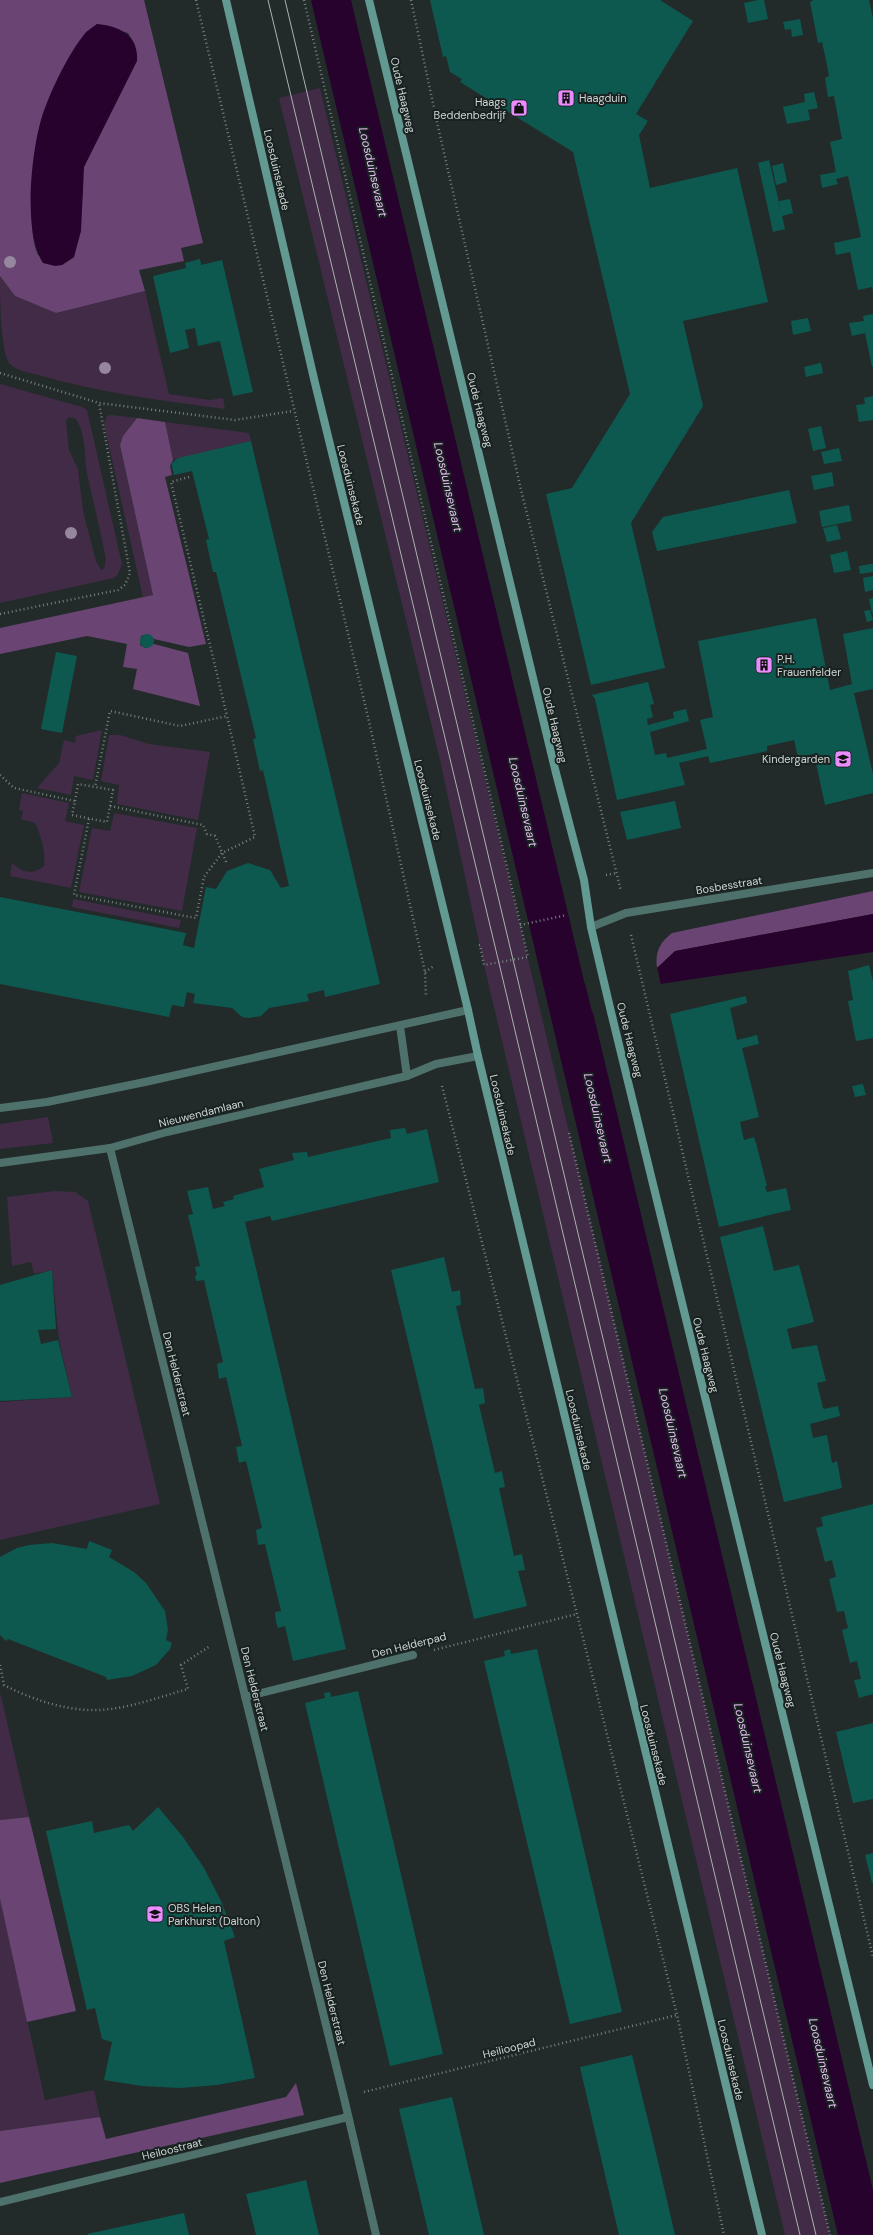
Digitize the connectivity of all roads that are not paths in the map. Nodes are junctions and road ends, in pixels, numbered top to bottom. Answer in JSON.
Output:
{"nodes":[{"id":1,"x":226,"y":0,"type":"edge"},
{"id":2,"x":369,"y":0,"type":"edge"},
{"id":3,"x":873,"y":873,"type":"edge"},
{"id":4,"x":592,"y":927,"type":"junction"},
{"id":5,"x":468,"y":1010,"type":"junction"},
{"id":6,"x":400,"y":1026,"type":"junction"},
{"id":7,"x":478,"y":1056,"type":"junction"},
{"id":8,"x":407,"y":1076,"type":"junction"},
{"id":9,"x":0,"y":1108,"type":"edge"},
{"id":10,"x":110,"y":1148,"type":"junction"},
{"id":11,"x":0,"y":1163,"type":"edge"},
{"id":12,"x":413,"y":1655,"type":"road end"},
{"id":13,"x":245,"y":1697,"type":"junction"},
{"id":14,"x":873,"y":2085,"type":"edge"},
{"id":15,"x":348,"y":2117,"type":"junction"},
{"id":16,"x":0,"y":2202,"type":"edge"},
{"id":17,"x":376,"y":2235,"type":"edge"},
{"id":18,"x":762,"y":2235,"type":"edge"}],
"edges":[{"from":1,"to":5,"type":"main road","name":"Loosduinsekade"},
{"from":2,"to":4,"type":"main road","name":"Oude Haagweg"},
{"from":3,"to":4,"type":"street","name":"Bosbesstraat"},
{"from":4,"to":14,"type":"main road","name":"Oude Haagweg"},
{"from":5,"to":6,"type":"street"},
{"from":5,"to":7,"type":"main road","name":"Loosduinsekade"},
{"from":6,"to":8,"type":"street"},
{"from":6,"to":9,"type":"street"},
{"from":7,"to":8,"type":"street","name":"Nieuwendamlaan"},
{"from":7,"to":18,"type":"main road","name":"Loosduinsekade"},
{"from":8,"to":10,"type":"street","name":"Nieuwendamlaan"},
{"from":10,"to":11,"type":"street","name":"Nieuwendamlaan"},
{"from":10,"to":13,"type":"street","name":"Den Helderstraat"},
{"from":12,"to":13,"type":"street","name":"Den Helderpad"},
{"from":13,"to":15,"type":"street","name":"Den Helderstraat"},
{"from":15,"to":16,"type":"street","name":"Heiloostraat"},
{"from":15,"to":17,"type":"street","name":"Den Helderstraat"}]}
